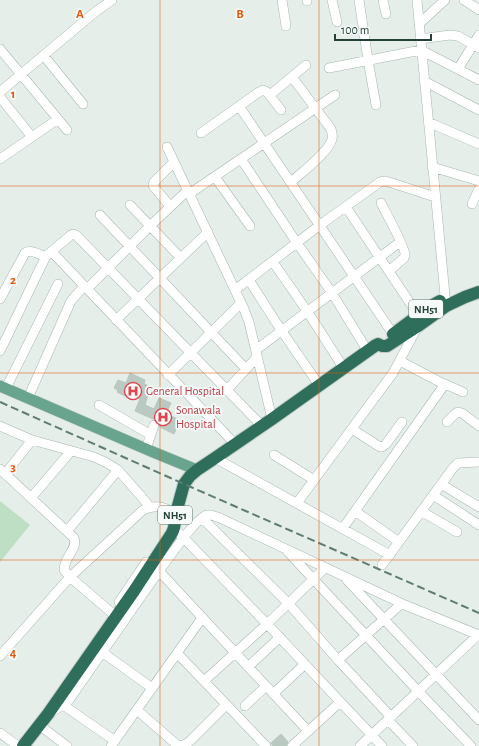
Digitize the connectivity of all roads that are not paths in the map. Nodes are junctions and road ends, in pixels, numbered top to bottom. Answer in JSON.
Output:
{"nodes":[{"id":1,"x":111,"y":0,"type":"edge"},
{"id":2,"x":282,"y":0,"type":"edge"},
{"id":3,"x":332,"y":0,"type":"edge"},
{"id":4,"x":359,"y":0,"type":"edge"},
{"id":5,"x":383,"y":0,"type":"edge"},
{"id":6,"x":417,"y":0,"type":"edge"},
{"id":7,"x":445,"y":0,"type":"edge"},
{"id":8,"x":464,"y":0,"type":"edge"},
{"id":9,"x":479,"y":10,"type":"edge"},
{"id":10,"x":386,"y":14,"type":"dead end"},
{"id":11,"x":337,"y":22,"type":"dead end"},
{"id":12,"x":419,"y":24,"type":"junction"},
{"id":13,"x":286,"y":26,"type":"dead end"},
{"id":14,"x":479,"y":35,"type":"edge"},
{"id":15,"x":420,"y":39,"type":"junction"},
{"id":16,"x":476,"y":46,"type":"edge"},
{"id":17,"x":0,"y":49,"type":"edge"},
{"id":18,"x":421,"y":50,"type":"junction"},
{"id":19,"x":44,"y":56,"type":"junction"},
{"id":20,"x":368,"y":60,"type":"junction"},
{"id":21,"x":306,"y":65,"type":"dead end"},
{"id":22,"x":329,"y":68,"type":"dead end"},
{"id":23,"x":458,"y":69,"type":"junction"},
{"id":24,"x":22,"y":74,"type":"junction"},
{"id":25,"x":292,"y":77,"type":"junction"},
{"id":26,"x":479,"y":80,"type":"edge"},
{"id":27,"x":424,"y":81,"type":"junction"},
{"id":28,"x":0,"y":92,"type":"edge"},
{"id":29,"x":335,"y":95,"type":"dead end"},
{"id":30,"x":270,"y":96,"type":"junction"},
{"id":31,"x":0,"y":97,"type":"edge"},
{"id":32,"x":83,"y":104,"type":"dead end"},
{"id":33,"x":376,"y":104,"type":"dead end"},
{"id":34,"x":239,"y":106,"type":"junction"},
{"id":35,"x":315,"y":108,"type":"junction"},
{"id":36,"x":281,"y":110,"type":"dead end"},
{"id":37,"x":479,"y":110,"type":"edge"},
{"id":38,"x":58,"y":118,"type":"junction"},
{"id":39,"x":428,"y":122,"type":"junction"},
{"id":40,"x":67,"y":130,"type":"dead end"},
{"id":41,"x":201,"y":133,"type":"dead end"},
{"id":42,"x":32,"y":137,"type":"junction"},
{"id":43,"x":478,"y":141,"type":"edge"},
{"id":44,"x":265,"y":142,"type":"junction"},
{"id":45,"x":167,"y":147,"type":"dead end"},
{"id":46,"x":1,"y":156,"type":"edge"},
{"id":47,"x":241,"y":159,"type":"junction"},
{"id":48,"x":174,"y":162,"type":"junction"},
{"id":49,"x":432,"y":168,"type":"junction"},
{"id":50,"x":215,"y":177,"type":"junction"},
{"id":51,"x":479,"y":181,"type":"edge"},
{"id":52,"x":291,"y":182,"type":"junction"},
{"id":53,"x":479,"y":189,"type":"edge"},
{"id":54,"x":188,"y":192,"type":"junction"},
{"id":55,"x":435,"y":198,"type":"junction"},
{"id":56,"x":381,"y":203,"type":"dead end"},
{"id":57,"x":472,"y":204,"type":"dead end"},
{"id":58,"x":130,"y":205,"type":"dead end"},
{"id":59,"x":170,"y":206,"type":"junction"},
{"id":60,"x":346,"y":207,"type":"junction"},
{"id":61,"x":100,"y":215,"type":"dead end"},
{"id":62,"x":150,"y":226,"type":"junction"},
{"id":63,"x":250,"y":226,"type":"dead end"},
{"id":64,"x":320,"y":226,"type":"junction"},
{"id":65,"x":208,"y":232,"type":"junction"},
{"id":66,"x":400,"y":242,"type":"junction"},
{"id":67,"x":297,"y":243,"type":"junction"},
{"id":68,"x":129,"y":246,"type":"junction"},
{"id":69,"x":49,"y":254,"type":"junction"},
{"id":70,"x":181,"y":258,"type":"junction"},
{"id":71,"x":380,"y":258,"type":"junction"},
{"id":72,"x":273,"y":262,"type":"junction"},
{"id":73,"x":108,"y":268,"type":"junction"},
{"id":74,"x":389,"y":271,"type":"junction"},
{"id":75,"x":354,"y":276,"type":"junction"},
{"id":76,"x":160,"y":278,"type":"junction"},
{"id":77,"x":249,"y":280,"type":"junction"},
{"id":78,"x":58,"y":284,"type":"dead end"},
{"id":79,"x":479,"y":284,"type":"edge"},
{"id":80,"x":85,"y":288,"type":"junction"},
{"id":81,"x":235,"y":290,"type":"junction"},
{"id":82,"x":332,"y":292,"type":"junction"},
{"id":83,"x":479,"y":292,"type":"edge"},
{"id":84,"x":0,"y":299,"type":"edge"},
{"id":85,"x":138,"y":299,"type":"junction"},
{"id":86,"x":445,"y":302,"type":"junction"},
{"id":87,"x":241,"y":303,"type":"junction"},
{"id":88,"x":307,"y":311,"type":"junction"},
{"id":89,"x":116,"y":320,"type":"junction"},
{"id":90,"x":418,"y":321,"type":"junction"},
{"id":91,"x":282,"y":330,"type":"junction"},
{"id":92,"x":211,"y":332,"type":"junction"},
{"id":93,"x":393,"y":334,"type":"junction"},
{"id":94,"x":382,"y":346,"type":"junction"},
{"id":95,"x":368,"y":350,"type":"junction"},
{"id":96,"x":0,"y":351,"type":"edge"},
{"id":97,"x":190,"y":352,"type":"junction"},
{"id":98,"x":256,"y":353,"type":"junction"},
{"id":99,"x":400,"y":361,"type":"junction"},
{"id":100,"x":344,"y":367,"type":"junction"},
{"id":101,"x":246,"y":369,"type":"junction"},
{"id":102,"x":168,"y":375,"type":"junction"},
{"id":103,"x":446,"y":384,"type":"junction"},
{"id":104,"x":319,"y":385,"type":"junction"},
{"id":105,"x":3,"y":387,"type":"edge"},
{"id":106,"x":227,"y":390,"type":"junction"},
{"id":107,"x":463,"y":392,"type":"dead end"},
{"id":108,"x":28,"y":398,"type":"junction"},
{"id":109,"x":99,"y":405,"type":"dead end"},
{"id":110,"x":402,"y":422,"type":"dead end"},
{"id":111,"x":447,"y":422,"type":"dead end"},
{"id":112,"x":267,"y":423,"type":"junction"},
{"id":113,"x":154,"y":425,"type":"dead end"},
{"id":114,"x":0,"y":426,"type":"edge"},
{"id":115,"x":479,"y":426,"type":"edge"},
{"id":116,"x":352,"y":429,"type":"junction"},
{"id":117,"x":151,"y":435,"type":"junction"},
{"id":118,"x":32,"y":440,"type":"junction"},
{"id":119,"x":236,"y":445,"type":"junction"},
{"id":120,"x":146,"y":449,"type":"junction"},
{"id":121,"x":71,"y":451,"type":"junction"},
{"id":122,"x":274,"y":455,"type":"dead end"},
{"id":123,"x":216,"y":458,"type":"junction"},
{"id":124,"x":479,"y":462,"type":"edge"},
{"id":125,"x":118,"y":470,"type":"junction"},
{"id":126,"x":197,"y":470,"type":"junction"},
{"id":127,"x":3,"y":472,"type":"edge"},
{"id":128,"x":314,"y":480,"type":"junction"},
{"id":129,"x":441,"y":484,"type":"junction"},
{"id":130,"x":433,"y":495,"type":"junction"},
{"id":131,"x":31,"y":498,"type":"junction"},
{"id":132,"x":297,"y":503,"type":"junction"},
{"id":133,"x":150,"y":507,"type":"junction"},
{"id":134,"x":479,"y":507,"type":"edge"},
{"id":135,"x":355,"y":511,"type":"junction"},
{"id":136,"x":421,"y":511,"type":"junction"},
{"id":137,"x":202,"y":518,"type":"junction"},
{"id":138,"x":175,"y":520,"type":"junction"},
{"id":139,"x":479,"y":525,"type":"edge"},
{"id":140,"x":343,"y":528,"type":"junction"},
{"id":141,"x":67,"y":531,"type":"junction"},
{"id":142,"x":457,"y":532,"type":"dead end"},
{"id":143,"x":184,"y":538,"type":"junction"},
{"id":144,"x":399,"y":542,"type":"junction"},
{"id":145,"x":284,"y":548,"type":"junction"},
{"id":146,"x":390,"y":555,"type":"junction"},
{"id":147,"x":382,"y":565,"type":"dead end"},
{"id":148,"x":325,"y":568,"type":"junction"},
{"id":149,"x":159,"y":571,"type":"junction"},
{"id":150,"x":343,"y":576,"type":"junction"},
{"id":151,"x":70,"y":577,"type":"junction"},
{"id":152,"x":313,"y":579,"type":"junction"},
{"id":153,"x":288,"y":604,"type":"junction"},
{"id":154,"x":405,"y":605,"type":"junction"},
{"id":155,"x":112,"y":613,"type":"junction"},
{"id":156,"x":202,"y":618,"type":"junction"},
{"id":157,"x":383,"y":619,"type":"junction"},
{"id":158,"x":267,"y":624,"type":"junction"},
{"id":159,"x":366,"y":635,"type":"junction"},
{"id":160,"x":479,"y":635,"type":"edge"},
{"id":161,"x":280,"y":637,"type":"junction"},
{"id":162,"x":102,"y":652,"type":"junction"},
{"id":163,"x":177,"y":653,"type":"junction"},
{"id":164,"x":235,"y":653,"type":"junction"},
{"id":165,"x":0,"y":656,"type":"edge"},
{"id":166,"x":338,"y":660,"type":"junction"},
{"id":167,"x":306,"y":664,"type":"junction"},
{"id":168,"x":248,"y":667,"type":"junction"},
{"id":169,"x":436,"y":675,"type":"junction"},
{"id":170,"x":204,"y":681,"type":"junction"},
{"id":171,"x":266,"y":686,"type":"junction"},
{"id":172,"x":152,"y":688,"type":"junction"},
{"id":173,"x":418,"y":691,"type":"junction"},
{"id":174,"x":273,"y":694,"type":"junction"},
{"id":175,"x":340,"y":702,"type":"junction"},
{"id":176,"x":226,"y":704,"type":"junction"},
{"id":177,"x":63,"y":705,"type":"junction"},
{"id":178,"x":245,"y":706,"type":"dead end"},
{"id":179,"x":137,"y":710,"type":"junction"},
{"id":180,"x":48,"y":714,"type":"junction"},
{"id":181,"x":390,"y":718,"type":"junction"},
{"id":182,"x":479,"y":720,"type":"edge"},
{"id":183,"x":39,"y":725,"type":"junction"},
{"id":184,"x":308,"y":732,"type":"junction"},
{"id":185,"x":0,"y":733,"type":"edge"},
{"id":186,"x":372,"y":735,"type":"junction"},
{"id":187,"x":113,"y":744,"type":"edge"},
{"id":188,"x":264,"y":745,"type":"edge"},
{"id":189,"x":20,"y":746,"type":"edge"},
{"id":190,"x":67,"y":746,"type":"edge"},
{"id":191,"x":180,"y":746,"type":"edge"},
{"id":192,"x":292,"y":746,"type":"edge"},
{"id":193,"x":360,"y":746,"type":"edge"},
{"id":194,"x":382,"y":746,"type":"edge"},
{"id":195,"x":413,"y":746,"type":"edge"},
{"id":196,"x":472,"y":746,"type":"edge"}],
"edges":[{"from":1,"to":19,"type":"street"},
{"from":2,"to":13,"type":"street"},
{"from":3,"to":11,"type":"street"},
{"from":4,"to":20,"type":"street"},
{"from":5,"to":10,"type":"street"},
{"from":6,"to":12,"type":"street"},
{"from":7,"to":12,"type":"street"},
{"from":8,"to":9,"type":"street"},
{"from":12,"to":15,"type":"street"},
{"from":14,"to":16,"type":"street"},
{"from":15,"to":16,"type":"street"},
{"from":15,"to":18,"type":"street"},
{"from":16,"to":23,"type":"street"},
{"from":17,"to":24,"type":"street"},
{"from":18,"to":20,"type":"street"},
{"from":18,"to":23,"type":"street"},
{"from":18,"to":27,"type":"street"},
{"from":19,"to":24,"type":"street"},
{"from":19,"to":32,"type":"street"},
{"from":20,"to":22,"type":"street"},
{"from":20,"to":33,"type":"street"},
{"from":21,"to":25,"type":"street"},
{"from":23,"to":26,"type":"street"},
{"from":24,"to":28,"type":"street"},
{"from":24,"to":38,"type":"street"},
{"from":25,"to":30,"type":"street"},
{"from":25,"to":35,"type":"street"},
{"from":27,"to":37,"type":"street"},
{"from":27,"to":39,"type":"street"},
{"from":29,"to":35,"type":"street"},
{"from":30,"to":34,"type":"street"},
{"from":30,"to":36,"type":"street"},
{"from":31,"to":42,"type":"street"},
{"from":34,"to":41,"type":"street"},
{"from":34,"to":44,"type":"street"},
{"from":35,"to":44,"type":"street"},
{"from":35,"to":52,"type":"street"},
{"from":38,"to":40,"type":"street"},
{"from":38,"to":42,"type":"street"},
{"from":39,"to":43,"type":"street"},
{"from":39,"to":49,"type":"street"},
{"from":42,"to":46,"type":"street"},
{"from":44,"to":47,"type":"street"},
{"from":44,"to":52,"type":"street"},
{"from":45,"to":48,"type":"street"},
{"from":47,"to":50,"type":"street"},
{"from":47,"to":67,"type":"street"},
{"from":48,"to":54,"type":"street"},
{"from":48,"to":59,"type":"street"},
{"from":49,"to":51,"type":"street"},
{"from":49,"to":55,"type":"street"},
{"from":50,"to":54,"type":"street"},
{"from":50,"to":63,"type":"street"},
{"from":52,"to":64,"type":"street"},
{"from":53,"to":57,"type":"street"},
{"from":54,"to":59,"type":"street"},
{"from":54,"to":65,"type":"street"},
{"from":55,"to":60,"type":"street"},
{"from":55,"to":86,"type":"street"},
{"from":56,"to":66,"type":"street"},
{"from":58,"to":62,"type":"street"},
{"from":59,"to":62,"type":"street"},
{"from":60,"to":64,"type":"street"},
{"from":60,"to":71,"type":"street"},
{"from":61,"to":68,"type":"street"},
{"from":62,"to":68,"type":"street"},
{"from":62,"to":70,"type":"street"},
{"from":64,"to":67,"type":"street"},
{"from":64,"to":75,"type":"street"},
{"from":65,"to":70,"type":"street"},
{"from":65,"to":81,"type":"street"},
{"from":66,"to":71,"type":"street"},
{"from":66,"to":74,"type":"street"},
{"from":67,"to":72,"type":"street"},
{"from":67,"to":82,"type":"street"},
{"from":68,"to":73,"type":"street"},
{"from":68,"to":76,"type":"street"},
{"from":69,"to":73,"type":"street"},
{"from":69,"to":80,"type":"street"},
{"from":69,"to":84,"type":"street"},
{"from":69,"to":96,"type":"street"},
{"from":70,"to":76,"type":"street"},
{"from":71,"to":74,"type":"street"},
{"from":71,"to":75,"type":"street"},
{"from":72,"to":77,"type":"street"},
{"from":72,"to":88,"type":"street"},
{"from":73,"to":80,"type":"street"},
{"from":73,"to":85,"type":"street"},
{"from":74,"to":90,"type":"street"},
{"from":75,"to":82,"type":"street"},
{"from":75,"to":93,"type":"street"},
{"from":76,"to":85,"type":"street"},
{"from":76,"to":92,"type":"street"},
{"from":77,"to":81,"type":"street"},
{"from":77,"to":91,"type":"street"},
{"from":78,"to":105,"type":"street"},
{"from":79,"to":86,"type":"highway","number":"NH51"},
{"from":80,"to":89,"type":"street"},
{"from":80,"to":108,"type":"street"},
{"from":81,"to":87,"type":"street"},
{"from":82,"to":88,"type":"street"},
{"from":82,"to":95,"type":"street"},
{"from":83,"to":86,"type":"highway","number":"NH51"},
{"from":85,"to":89,"type":"street"},
{"from":85,"to":97,"type":"street"},
{"from":86,"to":90,"type":"highway","number":"NH51"},
{"from":87,"to":92,"type":"street"},
{"from":87,"to":98,"type":"street"},
{"from":88,"to":91,"type":"street"},
{"from":88,"to":100,"type":"street"},
{"from":89,"to":102,"type":"street"},
{"from":90,"to":93,"type":"highway","number":"NH51"},
{"from":90,"to":94,"type":"highway","number":"NH51"},
{"from":90,"to":99,"type":"street"},
{"from":91,"to":98,"type":"street"},
{"from":91,"to":104,"type":"street"},
{"from":92,"to":97,"type":"street"},
{"from":92,"to":101,"type":"street"},
{"from":93,"to":94,"type":"highway","number":"NH51"},
{"from":94,"to":95,"type":"highway","number":"NH51"},
{"from":95,"to":100,"type":"highway","number":"NH51"},
{"from":97,"to":102,"type":"street"},
{"from":97,"to":106,"type":"street"},
{"from":98,"to":101,"type":"street"},
{"from":98,"to":112,"type":"street"},
{"from":99,"to":103,"type":"street"},
{"from":99,"to":116,"type":"street"},
{"from":100,"to":104,"type":"highway","number":"NH51"},
{"from":101,"to":106,"type":"street"},
{"from":102,"to":119,"type":"street"},
{"from":103,"to":107,"type":"street"},
{"from":103,"to":135,"type":"street"},
{"from":104,"to":112,"type":"highway","number":"NH51"},
{"from":105,"to":108,"type":"main road"},
{"from":106,"to":112,"type":"street"},
{"from":108,"to":120,"type":"main road"},
{"from":109,"to":117,"type":"street"},
{"from":110,"to":116,"type":"street"},
{"from":111,"to":115,"type":"street"},
{"from":112,"to":119,"type":"highway","number":"NH51"},
{"from":113,"to":117,"type":"street"},
{"from":114,"to":118,"type":"street"},
{"from":116,"to":128,"type":"street"},
{"from":117,"to":120,"type":"street"},
{"from":118,"to":121,"type":"street"},
{"from":118,"to":127,"type":"street"},
{"from":119,"to":123,"type":"highway","number":"NH51"},
{"from":120,"to":126,"type":"main road"},
{"from":121,"to":125,"type":"street"},
{"from":121,"to":131,"type":"street"},
{"from":122,"to":128,"type":"street"},
{"from":123,"to":126,"type":"highway","number":"NH51"},
{"from":123,"to":132,"type":"street"},
{"from":124,"to":129,"type":"street"},
{"from":125,"to":133,"type":"street"},
{"from":125,"to":141,"type":"street"},
{"from":126,"to":138,"type":"highway","number":"NH51"},
{"from":127,"to":131,"type":"street"},
{"from":128,"to":132,"type":"street"},
{"from":129,"to":130,"type":"street"},
{"from":129,"to":134,"type":"street"},
{"from":130,"to":136,"type":"street"},
{"from":130,"to":139,"type":"street"},
{"from":131,"to":141,"type":"street"},
{"from":132,"to":140,"type":"street"},
{"from":133,"to":138,"type":"street"},
{"from":133,"to":151,"type":"street"},
{"from":135,"to":140,"type":"street"},
{"from":135,"to":144,"type":"street"},
{"from":136,"to":142,"type":"street"},
{"from":136,"to":144,"type":"street"},
{"from":137,"to":143,"type":"street"},
{"from":137,"to":145,"type":"street"},
{"from":137,"to":153,"type":"street"},
{"from":138,"to":143,"type":"street"},
{"from":138,"to":155,"type":"street"},
{"from":138,"to":180,"type":"highway","number":"NH51"},
{"from":140,"to":146,"type":"street"},
{"from":141,"to":151,"type":"street"},
{"from":143,"to":149,"type":"street"},
{"from":143,"to":158,"type":"street"},
{"from":144,"to":146,"type":"street"},
{"from":145,"to":148,"type":"street"},
{"from":145,"to":152,"type":"street"},
{"from":146,"to":147,"type":"street"},
{"from":148,"to":150,"type":"street"},
{"from":148,"to":152,"type":"street"},
{"from":149,"to":156,"type":"street"},
{"from":149,"to":162,"type":"street"},
{"from":150,"to":154,"type":"street"},
{"from":150,"to":157,"type":"street"},
{"from":151,"to":155,"type":"street"},
{"from":151,"to":165,"type":"street"},
{"from":152,"to":153,"type":"street"},
{"from":152,"to":159,"type":"street"},
{"from":153,"to":158,"type":"street"},
{"from":153,"to":166,"type":"street"},
{"from":154,"to":157,"type":"street"},
{"from":154,"to":160,"type":"street"},
{"from":155,"to":180,"type":"street"},
{"from":156,"to":163,"type":"street"},
{"from":156,"to":164,"type":"street"},
{"from":157,"to":159,"type":"street"},
{"from":157,"to":169,"type":"street"},
{"from":158,"to":161,"type":"street"},
{"from":158,"to":164,"type":"street"},
{"from":159,"to":166,"type":"street"},
{"from":159,"to":173,"type":"street"},
{"from":160,"to":169,"type":"street"},
{"from":161,"to":167,"type":"street"},
{"from":161,"to":168,"type":"street"},
{"from":162,"to":172,"type":"street"},
{"from":162,"to":177,"type":"street"},
{"from":163,"to":170,"type":"street"},
{"from":163,"to":172,"type":"street"},
{"from":164,"to":168,"type":"street"},
{"from":164,"to":170,"type":"street"},
{"from":166,"to":181,"type":"street"},
{"from":167,"to":174,"type":"street"},
{"from":167,"to":175,"type":"street"},
{"from":168,"to":171,"type":"street"},
{"from":169,"to":173,"type":"street"},
{"from":169,"to":182,"type":"street"},
{"from":170,"to":176,"type":"street"},
{"from":171,"to":174,"type":"street"},
{"from":171,"to":178,"type":"street"},
{"from":172,"to":179,"type":"street"},
{"from":173,"to":181,"type":"street"},
{"from":173,"to":196,"type":"street"},
{"from":174,"to":184,"type":"street"},
{"from":175,"to":184,"type":"street"},
{"from":175,"to":186,"type":"street"},
{"from":176,"to":188,"type":"street"},
{"from":176,"to":191,"type":"street"},
{"from":177,"to":180,"type":"street"},
{"from":177,"to":187,"type":"street"},
{"from":179,"to":187,"type":"street"},
{"from":179,"to":191,"type":"street"},
{"from":180,"to":183,"type":"highway","number":"NH51"},
{"from":181,"to":186,"type":"street"},
{"from":181,"to":195,"type":"street"},
{"from":183,"to":189,"type":"highway","number":"NH51"},
{"from":183,"to":190,"type":"street"},
{"from":184,"to":192,"type":"street"},
{"from":185,"to":189,"type":"street"},
{"from":186,"to":193,"type":"street"},
{"from":186,"to":194,"type":"street"}]}
